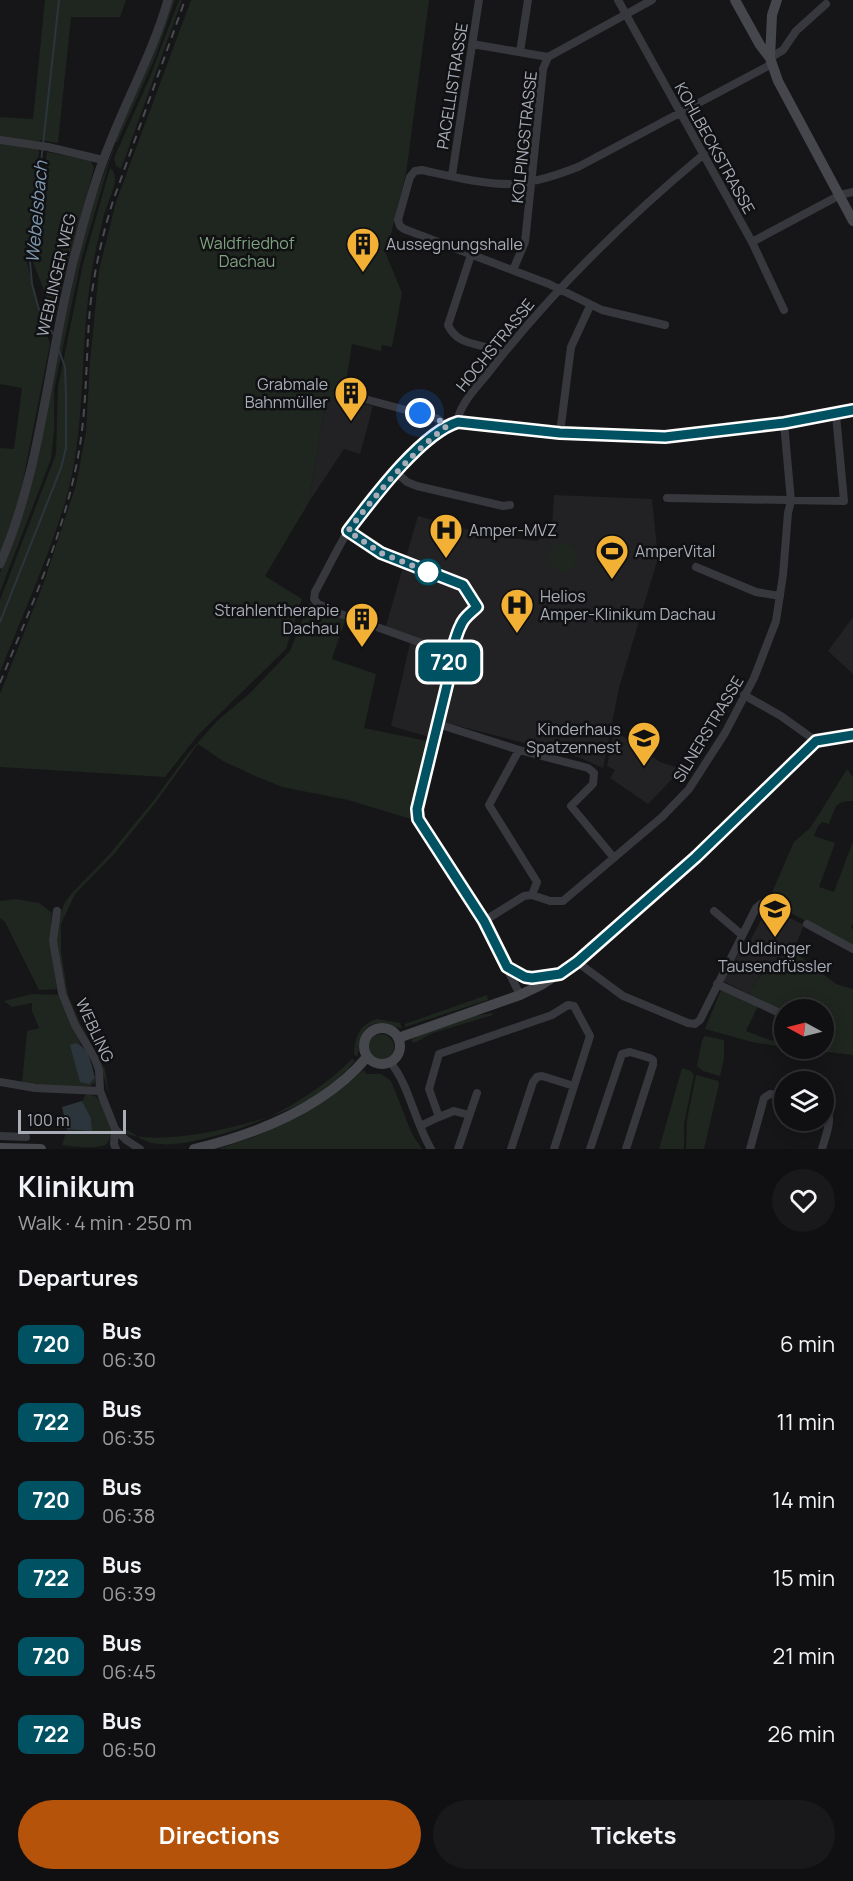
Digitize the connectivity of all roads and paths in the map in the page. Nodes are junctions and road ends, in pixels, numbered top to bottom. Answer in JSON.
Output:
{"nodes":[{"id":1,"x":168,"y":0,"type":"edge"},
{"id":2,"x":479,"y":0,"type":"edge"},
{"id":3,"x":528,"y":0,"type":"edge"},
{"id":4,"x":618,"y":0,"type":"edge"},
{"id":5,"x":652,"y":0,"type":"edge"},
{"id":6,"x":735,"y":0,"type":"edge"},
{"id":7,"x":777,"y":0,"type":"edge"},
{"id":8,"x":826,"y":4,"type":"dead end"},
{"id":9,"x":625,"y":15,"type":"junction"},
{"id":10,"x":472,"y":44,"type":"junction"},
{"id":11,"x":520,"y":52,"type":"junction"},
{"id":12,"x":548,"y":57,"type":"junction"},
{"id":13,"x":771,"y":61,"type":"junction"},
{"id":14,"x":680,"y":112,"type":"junction"},
{"id":15,"x":0,"y":140,"type":"edge"},
{"id":16,"x":704,"y":154,"type":"junction"},
{"id":17,"x":103,"y":160,"type":"junction"},
{"id":18,"x":452,"y":176,"type":"junction"},
{"id":19,"x":533,"y":180,"type":"junction"},
{"id":20,"x":853,"y":192,"type":"edge"},
{"id":21,"x":840,"y":195,"type":"junction"},
{"id":22,"x":853,"y":221,"type":"edge"},
{"id":23,"x":752,"y":242,"type":"junction"},
{"id":24,"x":471,"y":255,"type":"junction"},
{"id":25,"x":513,"y":270,"type":"junction"},
{"id":26,"x":559,"y":290,"type":"junction"},
{"id":27,"x":590,"y":306,"type":"junction"},
{"id":28,"x":784,"y":310,"type":"dead end"},
{"id":29,"x":665,"y":325,"type":"dead end"},
{"id":30,"x":503,"y":354,"type":"junction"},
{"id":31,"x":346,"y":394,"type":"dead end"},
{"id":32,"x":853,"y":410,"type":"edge"},
{"id":33,"x":836,"y":415,"type":"junction"},
{"id":34,"x":458,"y":422,"type":"junction"},
{"id":35,"x":784,"y":423,"type":"junction"},
{"id":36,"x":447,"y":426,"type":"junction"},
{"id":37,"x":560,"y":433,"type":"junction"},
{"id":38,"x":396,"y":472,"type":"junction"},
{"id":39,"x":667,"y":498,"type":"dead end"},
{"id":40,"x":791,"y":501,"type":"junction"},
{"id":41,"x":510,"y":505,"type":"dead end"},
{"id":42,"x":348,"y":531,"type":"junction"},
{"id":43,"x":0,"y":564,"type":"edge"},
{"id":44,"x":696,"y":567,"type":"dead end"},
{"id":45,"x":780,"y":596,"type":"junction"},
{"id":46,"x":448,"y":657,"type":"junction"},
{"id":47,"x":744,"y":695,"type":"junction"},
{"id":48,"x":438,"y":724,"type":"junction"},
{"id":49,"x":853,"y":735,"type":"edge"},
{"id":50,"x":816,"y":741,"type":"junction"},
{"id":51,"x":519,"y":750,"type":"junction"},
{"id":52,"x":614,"y":858,"type":"junction"},
{"id":53,"x":532,"y":895,"type":"junction"},
{"id":54,"x":762,"y":903,"type":"dead end"},
{"id":55,"x":57,"y":911,"type":"dead end"},
{"id":56,"x":714,"y":911,"type":"dead end"},
{"id":57,"x":484,"y":921,"type":"junction"},
{"id":58,"x":807,"y":924,"type":"dead end"},
{"id":59,"x":742,"y":935,"type":"junction"},
{"id":60,"x":853,"y":950,"type":"edge"},
{"id":61,"x":577,"y":962,"type":"junction"},
{"id":62,"x":507,"y":967,"type":"junction"},
{"id":63,"x":560,"y":974,"type":"junction"},
{"id":64,"x":717,"y":984,"type":"junction"},
{"id":65,"x":520,"y":995,"type":"junction"},
{"id":66,"x":774,"y":1010,"type":"edge"},
{"id":67,"x":398,"y":1038,"type":"junction"},
{"id":68,"x":367,"y":1057,"type":"junction"},
{"id":69,"x":390,"y":1062,"type":"junction"},
{"id":70,"x":0,"y":1082,"type":"edge"},
{"id":71,"x":574,"y":1086,"type":"junction"},
{"id":72,"x":100,"y":1091,"type":"junction"},
{"id":73,"x":477,"y":1093,"type":"dead end"},
{"id":74,"x":774,"y":1095,"type":"edge"},
{"id":75,"x":469,"y":1115,"type":"junction"},
{"id":76,"x":439,"y":1117,"type":"junction"},
{"id":77,"x":420,"y":1126,"type":"junction"},
{"id":78,"x":115,"y":1129,"type":"junction"},
{"id":79,"x":826,"y":1131,"type":"edge"},
{"id":80,"x":122,"y":1135,"type":"junction"},
{"id":81,"x":0,"y":1136,"type":"edge"},
{"id":82,"x":26,"y":1137,"type":"dead end"},
{"id":83,"x":0,"y":1148,"type":"edge"},
{"id":84,"x":40,"y":1149,"type":"edge"},
{"id":85,"x":116,"y":1149,"type":"edge"},
{"id":86,"x":121,"y":1149,"type":"edge"},
{"id":87,"x":140,"y":1149,"type":"edge"},
{"id":88,"x":194,"y":1149,"type":"edge"},
{"id":89,"x":431,"y":1149,"type":"edge"},
{"id":90,"x":458,"y":1149,"type":"edge"},
{"id":91,"x":512,"y":1149,"type":"edge"},
{"id":92,"x":554,"y":1149,"type":"edge"},
{"id":93,"x":590,"y":1149,"type":"edge"},
{"id":94,"x":626,"y":1149,"type":"edge"},
{"id":95,"x":750,"y":1149,"type":"edge"},
{"id":96,"x":822,"y":1149,"type":"edge"}],
"edges":[{"from":1,"to":17,"type":"street","name":"WEBLINGER WEG"},
{"from":2,"to":10,"type":"street","name":"PACELLISTRASSE"},
{"from":3,"to":11,"type":"street"},
{"from":4,"to":9,"type":"street","name":"KOHLBECKSTRASSE"},
{"from":5,"to":9,"type":"street","name":"KOLPINGSTRASSE"},
{"from":6,"to":13,"type":"main road"},
{"from":7,"to":13,"type":"main road"},
{"from":8,"to":13,"type":"street"},
{"from":9,"to":12,"type":"street","name":"KOLPINGSTRASSE"},
{"from":9,"to":14,"type":"street","name":"KOHLBECKSTRASSE"},
{"from":10,"to":11,"type":"street"},
{"from":10,"to":18,"type":"street","name":"PACELLISTRASSE"},
{"from":11,"to":12,"type":"street"},
{"from":12,"to":19,"type":"street","name":"KOLPINGSTRASSE"},
{"from":13,"to":14,"type":"street"},
{"from":13,"to":21,"type":"main road"},
{"from":14,"to":16,"type":"street","name":"KOHLBECKSTRASSE"},
{"from":14,"to":19,"type":"street"},
{"from":15,"to":17,"type":"street"},
{"from":16,"to":23,"type":"street","name":"KOHLBECKSTRASSE"},
{"from":16,"to":26,"type":"street","name":"HOCHSTRASSE"},
{"from":17,"to":43,"type":"street","name":"WEBLINGER WEG"},
{"from":18,"to":19,"type":"street"},
{"from":18,"to":24,"type":"street"},
{"from":19,"to":25,"type":"street","name":"KOLPINGSTRASSE"},
{"from":20,"to":21,"type":"street"},
{"from":21,"to":22,"type":"main road"},
{"from":21,"to":23,"type":"street"},
{"from":23,"to":28,"type":"street","name":"KOHLBECKSTRASSE"},
{"from":24,"to":25,"type":"street"},
{"from":24,"to":30,"type":"street"},
{"from":25,"to":26,"type":"street"},
{"from":26,"to":27,"type":"street"},
{"from":26,"to":30,"type":"street","name":"HOCHSTRASSE"},
{"from":27,"to":29,"type":"street"},
{"from":27,"to":37,"type":"street"},
{"from":30,"to":34,"type":"street","name":"HOCHSTRASSE"},
{"from":31,"to":36,"type":"street"},
{"from":32,"to":33,"type":"street"},
{"from":33,"to":35,"type":"street"},
{"from":33,"to":40,"type":"street"},
{"from":34,"to":36,"type":"street"},
{"from":34,"to":37,"type":"street"},
{"from":35,"to":37,"type":"street"},
{"from":35,"to":40,"type":"street","name":"SILNERSTRASSE"},
{"from":36,"to":38,"type":"street"},
{"from":38,"to":41,"type":"street"},
{"from":38,"to":42,"type":"street"},
{"from":39,"to":40,"type":"street"},
{"from":40,"to":45,"type":"street","name":"SILNERSTRASSE"},
{"from":42,"to":46,"type":"street"},
{"from":42,"to":46,"type":"street"},
{"from":44,"to":45,"type":"street"},
{"from":45,"to":47,"type":"street","name":"SILNERSTRASSE"},
{"from":46,"to":48,"type":"street"},
{"from":47,"to":50,"type":"street"},
{"from":47,"to":52,"type":"street","name":"SILNERSTRASSE"},
{"from":48,"to":51,"type":"street"},
{"from":48,"to":57,"type":"street"},
{"from":49,"to":50,"type":"main road"},
{"from":50,"to":61,"type":"main road"},
{"from":51,"to":52,"type":"street"},
{"from":51,"to":53,"type":"street"},
{"from":52,"to":53,"type":"street","name":"SILNERSTRASSE"},
{"from":53,"to":57,"type":"street"},
{"from":54,"to":59,"type":"street"},
{"from":55,"to":72,"type":"street","name":"WEBLING"},
{"from":56,"to":59,"type":"street"},
{"from":57,"to":62,"type":"street"},
{"from":58,"to":60,"type":"street"},
{"from":59,"to":64,"type":"street"},
{"from":61,"to":63,"type":"main road"},
{"from":61,"to":64,"type":"street"},
{"from":62,"to":63,"type":"main road"},
{"from":62,"to":65,"type":"street"},
{"from":63,"to":65,"type":"main road"},
{"from":64,"to":66,"type":"street"},
{"from":65,"to":67,"type":"main road"},
{"from":67,"to":68,"type":"main road"},
{"from":67,"to":69,"type":"main road"},
{"from":68,"to":69,"type":"main road"},
{"from":68,"to":88,"type":"main road"},
{"from":69,"to":77,"type":"street"},
{"from":70,"to":72,"type":"street"},
{"from":71,"to":76,"type":"street"},
{"from":71,"to":91,"type":"street"},
{"from":71,"to":92,"type":"street"},
{"from":72,"to":78,"type":"street","name":"WEBLING"},
{"from":73,"to":75,"type":"street"},
{"from":74,"to":95,"type":"street"},
{"from":75,"to":76,"type":"street"},
{"from":75,"to":90,"type":"street"},
{"from":76,"to":77,"type":"street"},
{"from":77,"to":89,"type":"street"},
{"from":78,"to":80,"type":"street","name":"WEBLING"},
{"from":78,"to":85,"type":"street","name":"WEBLING"},
{"from":79,"to":96,"type":"street"},
{"from":80,"to":86,"type":"street"},
{"from":80,"to":87,"type":"street","name":"WEBLING"},
{"from":81,"to":82,"type":"street"},
{"from":83,"to":84,"type":"main road"},
{"from":93,"to":94,"type":"street"}]}
